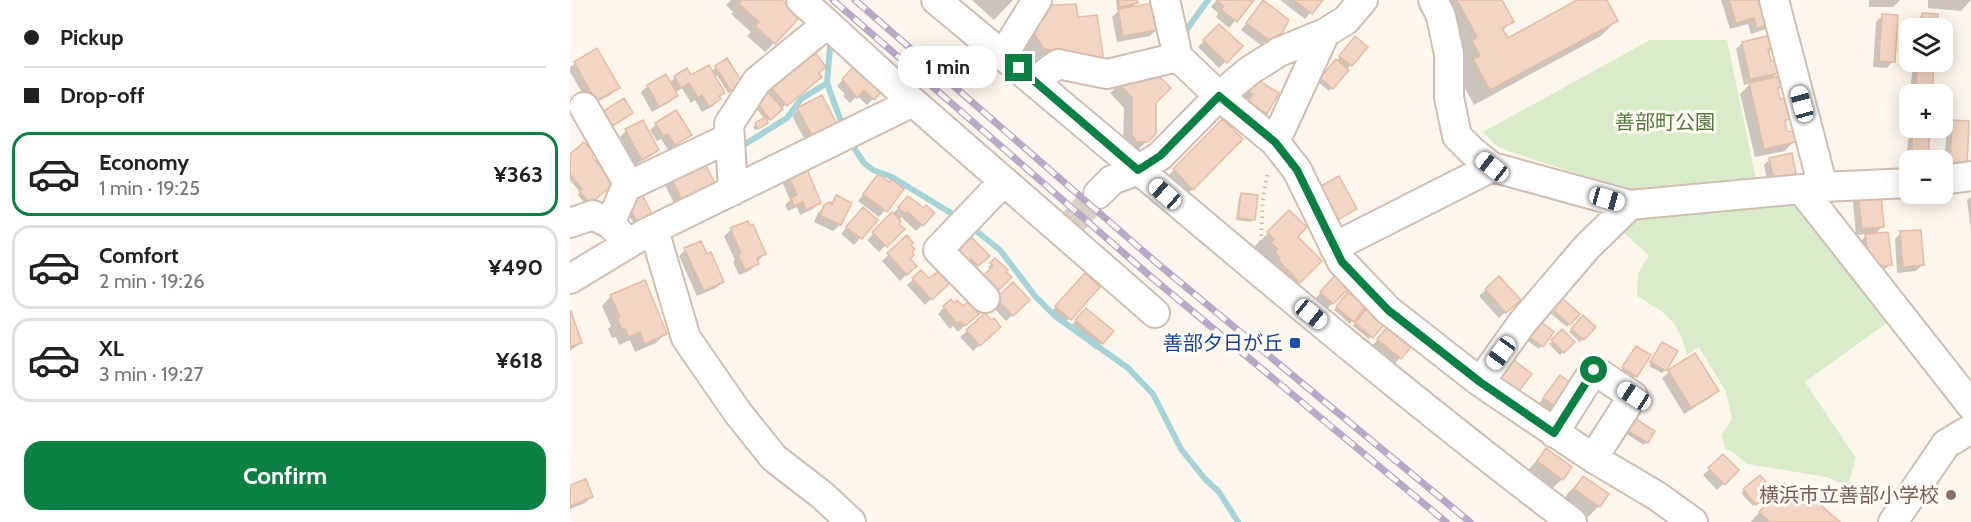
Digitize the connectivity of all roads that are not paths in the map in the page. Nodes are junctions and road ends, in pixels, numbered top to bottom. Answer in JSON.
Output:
{"nodes":[{"id":1,"x":801,"y":0,"type":"edge"},
{"id":2,"x":936,"y":0,"type":"edge"},
{"id":3,"x":1037,"y":0,"type":"edge"},
{"id":4,"x":1165,"y":0,"type":"edge"},
{"id":5,"x":1363,"y":0,"type":"edge"},
{"id":6,"x":1433,"y":0,"type":"edge"},
{"id":7,"x":1774,"y":0,"type":"edge"},
{"id":8,"x":826,"y":24,"type":"junction"},
{"id":9,"x":1325,"y":33,"type":"junction"},
{"id":10,"x":1003,"y":55,"type":"junction"},
{"id":11,"x":1178,"y":57,"type":"junction"},
{"id":12,"x":1035,"y":81,"type":"junction"},
{"id":13,"x":1219,"y":96,"type":"junction"},
{"id":14,"x":913,"y":102,"type":"junction"},
{"id":15,"x":584,"y":107,"type":"dead end"},
{"id":16,"x":729,"y":138,"type":"junction"},
{"id":17,"x":1275,"y":142,"type":"junction"},
{"id":18,"x":1492,"y":167,"type":"junction"},
{"id":19,"x":1138,"y":170,"type":"junction"},
{"id":20,"x":1971,"y":176,"type":"edge"},
{"id":21,"x":1953,"y":178,"type":"edge"},
{"id":22,"x":1004,"y":181,"type":"junction"},
{"id":23,"x":1899,"y":184,"type":"edge"},
{"id":24,"x":629,"y":185,"type":"junction"},
{"id":25,"x":1812,"y":189,"type":"junction"},
{"id":26,"x":733,"y":191,"type":"junction"},
{"id":27,"x":1098,"y":194,"type":"tunnel mouth"},
{"id":28,"x":1630,"y":206,"type":"junction"},
{"id":29,"x":570,"y":223,"type":"edge"},
{"id":30,"x":654,"y":230,"type":"junction"},
{"id":31,"x":620,"y":234,"type":"junction"},
{"id":32,"x":1334,"y":247,"type":"junction"},
{"id":33,"x":570,"y":279,"type":"edge"},
{"id":34,"x":985,"y":298,"type":"dead end"},
{"id":35,"x":1155,"y":313,"type":"dead end"},
{"id":36,"x":1480,"y":382,"type":"junction"},
{"id":37,"x":1971,"y":405,"type":"edge"},
{"id":38,"x":1971,"y":429,"type":"edge"},
{"id":39,"x":1554,"y":433,"type":"junction"},
{"id":40,"x":1593,"y":458,"type":"junction"},
{"id":41,"x":851,"y":522,"type":"edge"},
{"id":42,"x":1572,"y":522,"type":"edge"},
{"id":43,"x":1693,"y":522,"type":"edge"},
{"id":44,"x":1893,"y":522,"type":"edge"}],
"edges":[{"from":1,"to":8,"type":"street"},
{"from":2,"to":10,"type":"street"},
{"from":3,"to":10,"type":"street"},
{"from":4,"to":11,"type":"street"},
{"from":5,"to":9,"type":"street"},
{"from":6,"to":18,"type":"street"},
{"from":7,"to":25,"type":"street"},
{"from":8,"to":14,"type":"street"},
{"from":8,"to":16,"type":"street"},
{"from":9,"to":13,"type":"street"},
{"from":9,"to":17,"type":"street"},
{"from":10,"to":12,"type":"street"},
{"from":11,"to":12,"type":"street"},
{"from":11,"to":13,"type":"street"},
{"from":12,"to":19,"type":"street"},
{"from":13,"to":17,"type":"street"},
{"from":13,"to":19,"type":"street"},
{"from":14,"to":22,"type":"street"},
{"from":14,"to":26,"type":"street"},
{"from":15,"to":24,"type":"street"},
{"from":16,"to":24,"type":"street"},
{"from":16,"to":26,"type":"street"},
{"from":17,"to":32,"type":"street"},
{"from":18,"to":28,"type":"street"},
{"from":18,"to":32,"type":"street"},
{"from":19,"to":27,"type":"street"},
{"from":19,"to":42,"type":"street"},
{"from":20,"to":21,"type":"street"},
{"from":22,"to":34,"type":"street"},
{"from":22,"to":35,"type":"street"},
{"from":23,"to":25,"type":"street"},
{"from":24,"to":31,"type":"street"},
{"from":25,"to":28,"type":"street"},
{"from":25,"to":37,"type":"street"},
{"from":26,"to":30,"type":"street"},
{"from":28,"to":36,"type":"street"},
{"from":29,"to":31,"type":"street"},
{"from":30,"to":31,"type":"street"},
{"from":30,"to":41,"type":"street"},
{"from":31,"to":33,"type":"street"},
{"from":32,"to":36,"type":"street"},
{"from":36,"to":39,"type":"street"},
{"from":38,"to":44,"type":"street"},
{"from":39,"to":40,"type":"street"},
{"from":39,"to":40,"type":"street"},
{"from":40,"to":43,"type":"street"}]}
